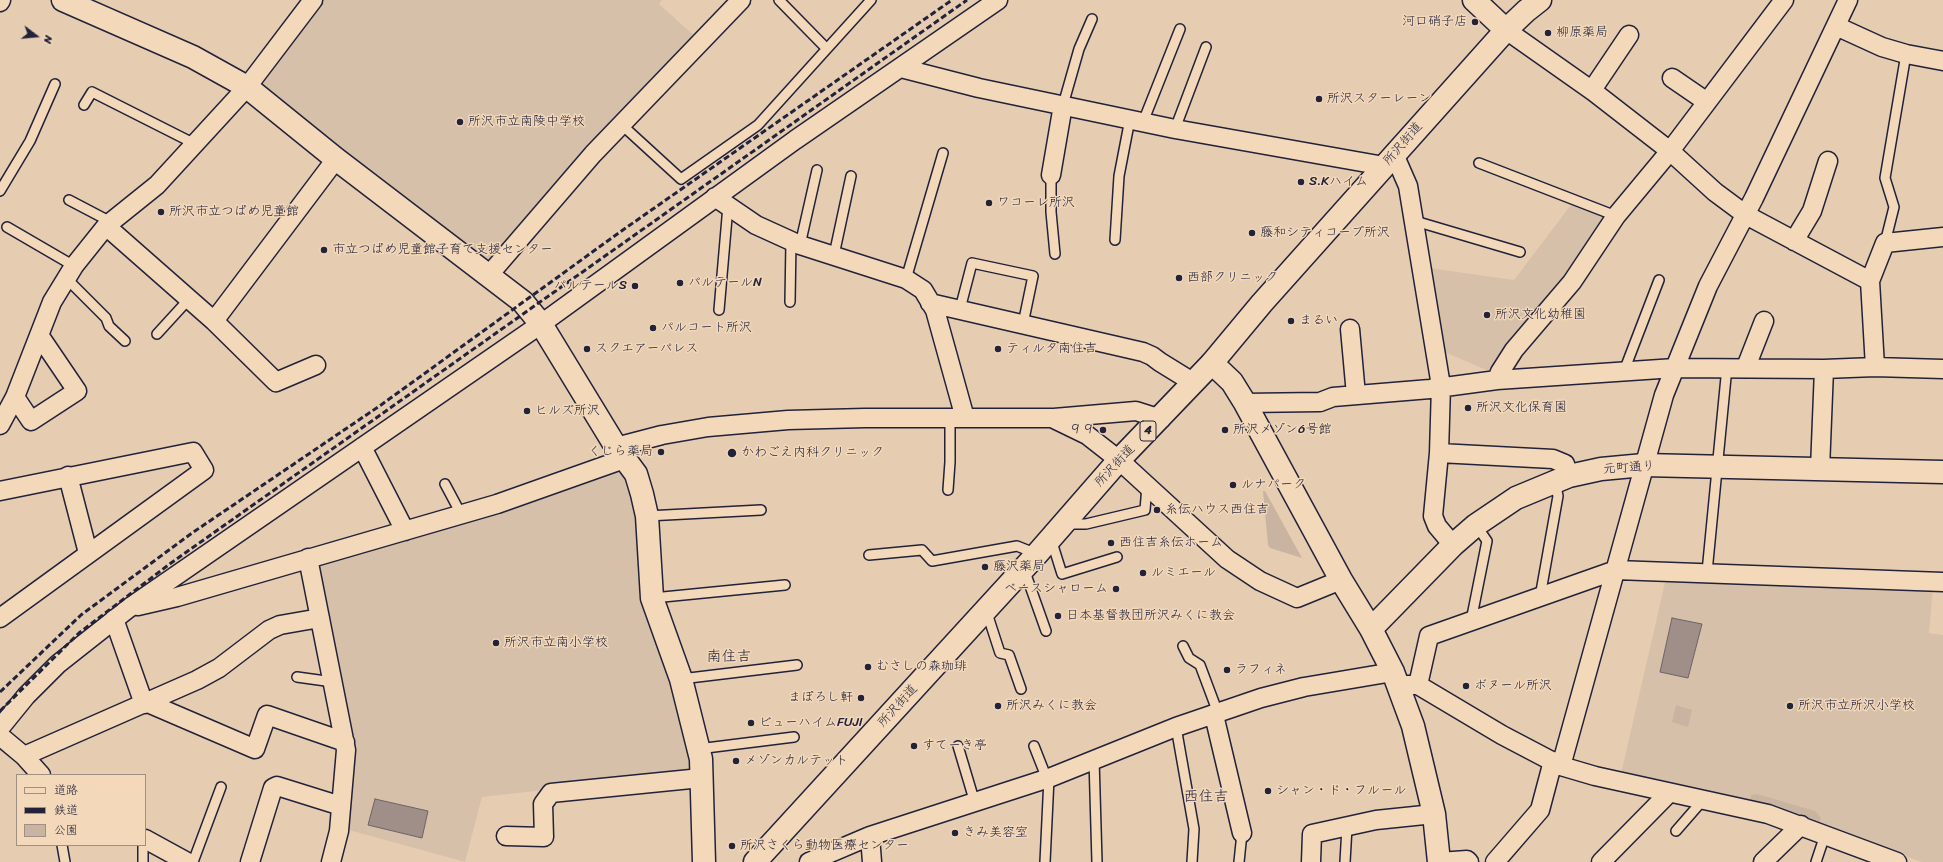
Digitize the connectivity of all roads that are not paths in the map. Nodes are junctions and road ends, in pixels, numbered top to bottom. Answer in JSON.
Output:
{"nodes":[{"id":1,"x":63,"y":0,"type":"edge"},
{"id":2,"x":313,"y":0,"type":"edge"},
{"id":3,"x":741,"y":0,"type":"edge"},
{"id":4,"x":779,"y":0,"type":"edge"},
{"id":5,"x":871,"y":0,"type":"edge"},
{"id":6,"x":998,"y":0,"type":"edge"},
{"id":7,"x":1474,"y":0,"type":"edge"},
{"id":8,"x":1540,"y":0,"type":"edge"},
{"id":9,"x":1784,"y":0,"type":"edge"},
{"id":10,"x":1848,"y":0,"type":"edge"},
{"id":11,"x":1092,"y":19,"type":"dead end"},
{"id":12,"x":1836,"y":26,"type":"junction"},
{"id":13,"x":1180,"y":29,"type":"dead end"},
{"id":14,"x":1506,"y":30,"type":"junction"},
{"id":15,"x":1629,"y":35,"type":"dead end"},
{"id":16,"x":1206,"y":47,"type":"dead end"},
{"id":17,"x":826,"y":48,"type":"junction"},
{"id":18,"x":1906,"y":54,"type":"junction"},
{"id":19,"x":1943,"y":61,"type":"edge"},
{"id":20,"x":900,"y":68,"type":"junction"},
{"id":21,"x":1672,"y":78,"type":"dead end"},
{"id":22,"x":55,"y":84,"type":"dead end"},
{"id":23,"x":247,"y":87,"type":"junction"},
{"id":24,"x":1592,"y":90,"type":"junction"},
{"id":25,"x":1707,"y":102,"type":"junction"},
{"id":26,"x":84,"y":105,"type":"dead end"},
{"id":27,"x":1063,"y":105,"type":"junction"},
{"id":28,"x":1137,"y":120,"type":"junction"},
{"id":29,"x":622,"y":125,"type":"junction"},
{"id":30,"x":1176,"y":129,"type":"junction"},
{"id":31,"x":195,"y":144,"type":"junction"},
{"id":32,"x":1670,"y":151,"type":"junction"},
{"id":33,"x":943,"y":153,"type":"dead end"},
{"id":34,"x":336,"y":159,"type":"junction"},
{"id":35,"x":1389,"y":160,"type":"junction"},
{"id":36,"x":1828,"y":161,"type":"dead end"},
{"id":37,"x":1479,"y":163,"type":"dead end"},
{"id":38,"x":817,"y":170,"type":"dead end"},
{"id":39,"x":1051,"y":175,"type":"joint"},
{"id":40,"x":851,"y":176,"type":"dead end"},
{"id":41,"x":0,"y":192,"type":"edge"},
{"id":42,"x":69,"y":200,"type":"dead end"},
{"id":43,"x":722,"y":202,"type":"junction"},
{"id":44,"x":1746,"y":215,"type":"junction"},
{"id":45,"x":1616,"y":216,"type":"junction"},
{"id":46,"x":1415,"y":221,"type":"junction"},
{"id":47,"x":108,"y":224,"type":"junction"},
{"id":48,"x":7,"y":227,"type":"dead end"},
{"id":49,"x":1943,"y":237,"type":"edge"},
{"id":50,"x":1115,"y":240,"type":"dead end"},
{"id":51,"x":1794,"y":241,"type":"junction"},
{"id":52,"x":796,"y":243,"type":"junction"},
{"id":53,"x":1885,"y":243,"type":"junction"},
{"id":54,"x":1520,"y":252,"type":"dead end"},
{"id":55,"x":1055,"y":254,"type":"dead end"},
{"id":56,"x":834,"y":255,"type":"junction"},
{"id":57,"x":70,"y":272,"type":"junction"},
{"id":58,"x":488,"y":276,"type":"junction"},
{"id":59,"x":906,"y":279,"type":"junction"},
{"id":60,"x":1660,"y":280,"type":"dead end"},
{"id":61,"x":1870,"y":281,"type":"junction"},
{"id":62,"x":189,"y":299,"type":"junction"},
{"id":63,"x":790,"y":302,"type":"dead end"},
{"id":64,"x":930,"y":303,"type":"junction"},
{"id":65,"x":960,"y":309,"type":"junction"},
{"id":66,"x":719,"y":310,"type":"dead end"},
{"id":67,"x":214,"y":320,"type":"junction"},
{"id":68,"x":1764,"y":321,"type":"dead end"},
{"id":69,"x":541,"y":324,"type":"junction"},
{"id":70,"x":1023,"y":324,"type":"junction"},
{"id":71,"x":1350,"y":329,"type":"dead end"},
{"id":72,"x":39,"y":334,"type":"junction"},
{"id":73,"x":157,"y":334,"type":"dead end"},
{"id":74,"x":125,"y":341,"type":"dead end"},
{"id":75,"x":1212,"y":363,"type":"junction"},
{"id":76,"x":316,"y":365,"type":"dead end"},
{"id":77,"x":1727,"y":367,"type":"junction"},
{"id":78,"x":1746,"y":367,"type":"junction"},
{"id":79,"x":1875,"y":367,"type":"junction"},
{"id":80,"x":1675,"y":368,"type":"junction"},
{"id":81,"x":1824,"y":369,"type":"junction"},
{"id":82,"x":1943,"y":369,"type":"edge"},
{"id":83,"x":1624,"y":371,"type":"junction"},
{"id":84,"x":1497,"y":380,"type":"junction"},
{"id":85,"x":1194,"y":383,"type":"junction"},
{"id":86,"x":1441,"y":386,"type":"junction"},
{"id":87,"x":1356,"y":395,"type":"junction"},
{"id":88,"x":15,"y":397,"type":"junction"},
{"id":89,"x":1245,"y":403,"type":"junction"},
{"id":90,"x":957,"y":418,"type":"junction"},
{"id":91,"x":1054,"y":418,"type":"junction"},
{"id":92,"x":1161,"y":418,"type":"junction"},
{"id":93,"x":0,"y":425,"type":"edge"},
{"id":94,"x":362,"y":447,"type":"junction"},
{"id":95,"x":620,"y":453,"type":"junction"},
{"id":96,"x":1439,"y":453,"type":"junction"},
{"id":97,"x":1119,"y":460,"type":"junction"},
{"id":98,"x":1644,"y":465,"type":"junction"},
{"id":99,"x":1719,"y":467,"type":"junction"},
{"id":100,"x":1820,"y":469,"type":"junction"},
{"id":101,"x":1943,"y":472,"type":"edge"},
{"id":102,"x":68,"y":476,"type":"junction"},
{"id":103,"x":1562,"y":478,"type":"junction"},
{"id":104,"x":445,"y":484,"type":"dead end"},
{"id":105,"x":1147,"y":486,"type":"junction"},
{"id":106,"x":948,"y":490,"type":"dead end"},
{"id":107,"x":0,"y":491,"type":"edge"},
{"id":108,"x":761,"y":510,"type":"dead end"},
{"id":109,"x":461,"y":514,"type":"junction"},
{"id":110,"x":647,"y":516,"type":"junction"},
{"id":111,"x":1476,"y":525,"type":"junction"},
{"id":112,"x":405,"y":531,"type":"junction"},
{"id":113,"x":1453,"y":545,"type":"junction"},
{"id":114,"x":1044,"y":546,"type":"junction"},
{"id":115,"x":88,"y":553,"type":"junction"},
{"id":116,"x":869,"y":555,"type":"dead end"},
{"id":117,"x":1117,"y":557,"type":"dead end"},
{"id":118,"x":308,"y":558,"type":"junction"},
{"id":119,"x":1616,"y":570,"type":"junction"},
{"id":120,"x":1707,"y":572,"type":"junction"},
{"id":121,"x":1341,"y":580,"type":"junction"},
{"id":122,"x":1943,"y":582,"type":"edge"},
{"id":123,"x":785,"y":585,"type":"dead end"},
{"id":124,"x":1540,"y":597,"type":"junction"},
{"id":125,"x":652,"y":598,"type":"junction"},
{"id":126,"x":129,"y":608,"type":"junction"},
{"id":127,"x":986,"y":610,"type":"junction"},
{"id":128,"x":0,"y":618,"type":"edge"},
{"id":129,"x":320,"y":618,"type":"junction"},
{"id":130,"x":114,"y":619,"type":"junction"},
{"id":131,"x":1471,"y":621,"type":"junction"},
{"id":132,"x":1371,"y":629,"type":"junction"},
{"id":133,"x":1046,"y":631,"type":"dead end"},
{"id":134,"x":1183,"y":646,"type":"dead end"},
{"id":135,"x":797,"y":665,"type":"dead end"},
{"id":136,"x":297,"y":677,"type":"dead end"},
{"id":137,"x":681,"y":678,"type":"junction"},
{"id":138,"x":1403,"y":681,"type":"junction"},
{"id":139,"x":333,"y":682,"type":"junction"},
{"id":140,"x":1021,"y":689,"type":"dead end"},
{"id":141,"x":146,"y":703,"type":"junction"},
{"id":142,"x":1216,"y":714,"type":"junction"},
{"id":143,"x":1176,"y":727,"type":"junction"},
{"id":144,"x":0,"y":728,"type":"edge"},
{"id":145,"x":0,"y":736,"type":"edge"},
{"id":146,"x":794,"y":737,"type":"dead end"},
{"id":147,"x":345,"y":742,"type":"junction"},
{"id":148,"x":958,"y":746,"type":"dead end"},
{"id":149,"x":1034,"y":746,"type":"dead end"},
{"id":150,"x":698,"y":749,"type":"junction"},
{"id":151,"x":24,"y":756,"type":"junction"},
{"id":152,"x":1094,"y":759,"type":"junction"},
{"id":153,"x":1557,"y":764,"type":"junction"},
{"id":154,"x":41,"y":774,"type":"edge"},
{"id":155,"x":701,"y":778,"type":"junction"},
{"id":156,"x":1048,"y":778,"type":"junction"},
{"id":157,"x":221,"y":787,"type":"dead end"},
{"id":158,"x":1668,"y":793,"type":"junction"},
{"id":159,"x":1703,"y":800,"type":"junction"},
{"id":160,"x":975,"y":803,"type":"junction"},
{"id":161,"x":341,"y":806,"type":"junction"},
{"id":162,"x":1434,"y":814,"type":"junction"},
{"id":163,"x":1801,"y":825,"type":"junction"},
{"id":164,"x":1347,"y":827,"type":"junction"},
{"id":165,"x":1676,"y":831,"type":"dead end"},
{"id":166,"x":1242,"y":833,"type":"joint"},
{"id":167,"x":1826,"y":835,"type":"junction"},
{"id":168,"x":506,"y":836,"type":"dead end"},
{"id":169,"x":870,"y":836,"type":"junction"},
{"id":170,"x":146,"y":840,"type":"edge"},
{"id":171,"x":62,"y":846,"type":"edge"},
{"id":172,"x":143,"y":846,"type":"edge"},
{"id":173,"x":1606,"y":861,"type":"edge"},
{"id":174,"x":1894,"y":861,"type":"edge"},
{"id":175,"x":65,"y":862,"type":"edge"},
{"id":176,"x":143,"y":862,"type":"edge"},
{"id":177,"x":187,"y":862,"type":"edge"},
{"id":178,"x":193,"y":862,"type":"edge"},
{"id":179,"x":250,"y":862,"type":"edge"},
{"id":180,"x":331,"y":862,"type":"edge"},
{"id":181,"x":704,"y":862,"type":"edge"},
{"id":182,"x":755,"y":862,"type":"edge"},
{"id":183,"x":809,"y":862,"type":"edge"},
{"id":184,"x":872,"y":862,"type":"edge"},
{"id":185,"x":1045,"y":862,"type":"edge"},
{"id":186,"x":1097,"y":862,"type":"edge"},
{"id":187,"x":1192,"y":862,"type":"edge"},
{"id":188,"x":1239,"y":862,"type":"edge"},
{"id":189,"x":1311,"y":862,"type":"edge"},
{"id":190,"x":1345,"y":862,"type":"edge"},
{"id":191,"x":1439,"y":862,"type":"edge"},
{"id":192,"x":1469,"y":862,"type":"edge"},
{"id":193,"x":1495,"y":862,"type":"edge"},
{"id":194,"x":1763,"y":862,"type":"edge"},
{"id":195,"x":1816,"y":862,"type":"edge"}],
"edges":[{"from":1,"to":23,"type":"street"},
{"from":2,"to":23,"type":"street"},
{"from":3,"to":29,"type":"street"},
{"from":4,"to":17,"type":"lane"},
{"from":5,"to":17,"type":"lane"},
{"from":6,"to":20,"type":"street"},
{"from":7,"to":14,"type":"street"},
{"from":8,"to":14,"type":"street","name":"所沢街道","number":"4"},
{"from":9,"to":25,"type":"street"},
{"from":10,"to":12,"type":"street"},
{"from":11,"to":27,"type":"lane"},
{"from":12,"to":18,"type":"street"},
{"from":12,"to":44,"type":"street"},
{"from":13,"to":28,"type":"lane"},
{"from":14,"to":24,"type":"street"},
{"from":14,"to":35,"type":"street","name":"所沢街道","number":"4"},
{"from":15,"to":24,"type":"street"},
{"from":16,"to":30,"type":"lane"},
{"from":17,"to":29,"type":"lane"},
{"from":18,"to":19,"type":"street"},
{"from":18,"to":53,"type":"lane"},
{"from":20,"to":27,"type":"street"},
{"from":20,"to":43,"type":"street"},
{"from":21,"to":25,"type":"street"},
{"from":22,"to":41,"type":"lane"},
{"from":23,"to":31,"type":"street"},
{"from":23,"to":34,"type":"street"},
{"from":24,"to":32,"type":"street"},
{"from":25,"to":32,"type":"street"},
{"from":26,"to":31,"type":"lane"},
{"from":27,"to":28,"type":"street"},
{"from":27,"to":39,"type":"street"},
{"from":28,"to":30,"type":"street"},
{"from":28,"to":50,"type":"lane"},
{"from":29,"to":58,"type":"street"},
{"from":30,"to":35,"type":"street"},
{"from":31,"to":47,"type":"street"},
{"from":32,"to":44,"type":"street"},
{"from":32,"to":45,"type":"street"},
{"from":33,"to":59,"type":"lane"},
{"from":34,"to":58,"type":"street"},
{"from":34,"to":67,"type":"street"},
{"from":35,"to":46,"type":"street"},
{"from":35,"to":75,"type":"street","name":"所沢街道","number":"4"},
{"from":36,"to":51,"type":"street"},
{"from":37,"to":45,"type":"lane"},
{"from":38,"to":52,"type":"lane"},
{"from":39,"to":55,"type":"lane"},
{"from":40,"to":56,"type":"lane"},
{"from":42,"to":47,"type":"lane"},
{"from":43,"to":52,"type":"street"},
{"from":43,"to":66,"type":"lane"},
{"from":43,"to":69,"type":"street"},
{"from":44,"to":51,"type":"street"},
{"from":44,"to":80,"type":"street"},
{"from":45,"to":84,"type":"street"},
{"from":46,"to":54,"type":"lane"},
{"from":46,"to":86,"type":"street"},
{"from":47,"to":57,"type":"street"},
{"from":47,"to":62,"type":"street"},
{"from":48,"to":57,"type":"lane"},
{"from":49,"to":53,"type":"street"},
{"from":51,"to":61,"type":"street"},
{"from":52,"to":56,"type":"street"},
{"from":52,"to":63,"type":"lane"},
{"from":53,"to":61,"type":"street"},
{"from":56,"to":59,"type":"street"},
{"from":57,"to":72,"type":"street"},
{"from":57,"to":74,"type":"lane"},
{"from":58,"to":69,"type":"street"},
{"from":59,"to":64,"type":"street"},
{"from":60,"to":83,"type":"lane"},
{"from":61,"to":79,"type":"street"},
{"from":62,"to":67,"type":"street"},
{"from":62,"to":73,"type":"lane"},
{"from":64,"to":65,"type":"street"},
{"from":64,"to":90,"type":"street"},
{"from":65,"to":70,"type":"street"},
{"from":65,"to":70,"type":"lane"},
{"from":67,"to":76,"type":"street"},
{"from":68,"to":78,"type":"street"},
{"from":69,"to":94,"type":"street"},
{"from":69,"to":95,"type":"street"},
{"from":70,"to":85,"type":"street"},
{"from":71,"to":87,"type":"street"},
{"from":72,"to":88,"type":"street"},
{"from":72,"to":88,"type":"street"},
{"from":75,"to":85,"type":"street","name":"所沢街道","number":"4"},
{"from":75,"to":89,"type":"street"},
{"from":77,"to":78,"type":"street"},
{"from":77,"to":80,"type":"street"},
{"from":77,"to":99,"type":"lane"},
{"from":78,"to":81,"type":"street"},
{"from":79,"to":81,"type":"street"},
{"from":79,"to":82,"type":"street"},
{"from":80,"to":83,"type":"street"},
{"from":80,"to":98,"type":"street"},
{"from":81,"to":100,"type":"street"},
{"from":83,"to":84,"type":"street"},
{"from":84,"to":86,"type":"street"},
{"from":85,"to":92,"type":"street","name":"所沢街道","number":"4"},
{"from":86,"to":87,"type":"street"},
{"from":86,"to":96,"type":"street"},
{"from":87,"to":89,"type":"street"},
{"from":88,"to":93,"type":"street"},
{"from":89,"to":121,"type":"street"},
{"from":90,"to":91,"type":"street"},
{"from":90,"to":95,"type":"street"},
{"from":90,"to":106,"type":"lane"},
{"from":91,"to":92,"type":"street"},
{"from":91,"to":97,"type":"street"},
{"from":92,"to":97,"type":"street","name":"所沢街道","number":"4"},
{"from":94,"to":112,"type":"street"},
{"from":94,"to":126,"type":"street"},
{"from":95,"to":109,"type":"street"},
{"from":95,"to":110,"type":"street"},
{"from":96,"to":103,"type":"street"},
{"from":96,"to":113,"type":"street"},
{"from":97,"to":105,"type":"street"},
{"from":97,"to":114,"type":"street","name":"所沢街道","number":"4"},
{"from":98,"to":99,"type":"street","name":"元町通り"},
{"from":98,"to":103,"type":"street","name":"元町通り"},
{"from":98,"to":119,"type":"street"},
{"from":99,"to":100,"type":"street","name":"元町通り"},
{"from":99,"to":120,"type":"lane"},
{"from":100,"to":101,"type":"street","name":"元町通り"},
{"from":102,"to":107,"type":"street"},
{"from":102,"to":115,"type":"street"},
{"from":102,"to":115,"type":"street"},
{"from":103,"to":111,"type":"street","name":"元町通り"},
{"from":103,"to":124,"type":"lane"},
{"from":104,"to":109,"type":"lane"},
{"from":105,"to":114,"type":"lane"},
{"from":105,"to":121,"type":"street"},
{"from":108,"to":110,"type":"lane"},
{"from":109,"to":112,"type":"street"},
{"from":110,"to":125,"type":"street"},
{"from":111,"to":113,"type":"street","name":"元町通り"},
{"from":111,"to":131,"type":"lane"},
{"from":112,"to":118,"type":"street"},
{"from":113,"to":132,"type":"street","name":"元町通り"},
{"from":114,"to":116,"type":"lane"},
{"from":114,"to":117,"type":"lane"},
{"from":114,"to":127,"type":"street","name":"所沢街道","number":"4"},
{"from":114,"to":133,"type":"lane"},
{"from":115,"to":128,"type":"street"},
{"from":118,"to":126,"type":"street"},
{"from":118,"to":129,"type":"street"},
{"from":119,"to":120,"type":"street"},
{"from":119,"to":124,"type":"street"},
{"from":119,"to":153,"type":"street"},
{"from":120,"to":122,"type":"street"},
{"from":121,"to":132,"type":"street"},
{"from":123,"to":125,"type":"lane"},
{"from":124,"to":131,"type":"street"},
{"from":125,"to":137,"type":"street"},
{"from":126,"to":130,"type":"street"},
{"from":127,"to":140,"type":"lane"},
{"from":127,"to":182,"type":"street","name":"所沢街道","number":"4"},
{"from":129,"to":139,"type":"street"},
{"from":129,"to":141,"type":"street"},
{"from":130,"to":141,"type":"street"},
{"from":130,"to":144,"type":"street"},
{"from":131,"to":138,"type":"street"},
{"from":132,"to":138,"type":"street"},
{"from":134,"to":142,"type":"lane"},
{"from":135,"to":137,"type":"lane"},
{"from":136,"to":139,"type":"lane"},
{"from":137,"to":150,"type":"street"},
{"from":138,"to":142,"type":"street"},
{"from":138,"to":153,"type":"street"},
{"from":138,"to":162,"type":"street"},
{"from":139,"to":147,"type":"street"},
{"from":141,"to":147,"type":"street"},
{"from":141,"to":151,"type":"street"},
{"from":142,"to":143,"type":"street"},
{"from":142,"to":166,"type":"street"},
{"from":143,"to":152,"type":"street"},
{"from":143,"to":187,"type":"lane"},
{"from":145,"to":151,"type":"street"},
{"from":146,"to":150,"type":"lane"},
{"from":147,"to":161,"type":"street"},
{"from":148,"to":160,"type":"lane"},
{"from":149,"to":156,"type":"lane"},
{"from":150,"to":155,"type":"street"},
{"from":151,"to":154,"type":"street"},
{"from":152,"to":156,"type":"street"},
{"from":152,"to":186,"type":"lane"},
{"from":153,"to":158,"type":"street"},
{"from":153,"to":193,"type":"street"},
{"from":155,"to":168,"type":"street"},
{"from":155,"to":181,"type":"street"},
{"from":156,"to":160,"type":"street"},
{"from":156,"to":185,"type":"lane"},
{"from":157,"to":178,"type":"lane"},
{"from":158,"to":159,"type":"street"},
{"from":158,"to":173,"type":"street"},
{"from":159,"to":163,"type":"street"},
{"from":159,"to":165,"type":"lane"},
{"from":160,"to":169,"type":"street"},
{"from":161,"to":179,"type":"street"},
{"from":161,"to":180,"type":"street"},
{"from":162,"to":164,"type":"street"},
{"from":162,"to":191,"type":"street"},
{"from":163,"to":167,"type":"street"},
{"from":163,"to":194,"type":"street"},
{"from":164,"to":189,"type":"street"},
{"from":164,"to":190,"type":"lane"},
{"from":166,"to":188,"type":"lane"},
{"from":167,"to":174,"type":"street"},
{"from":167,"to":195,"type":"lane"},
{"from":169,"to":183,"type":"street"},
{"from":169,"to":184,"type":"street"},
{"from":170,"to":177,"type":"street"},
{"from":171,"to":175,"type":"lane"},
{"from":172,"to":176,"type":"lane"},
{"from":191,"to":192,"type":"street"}]}
